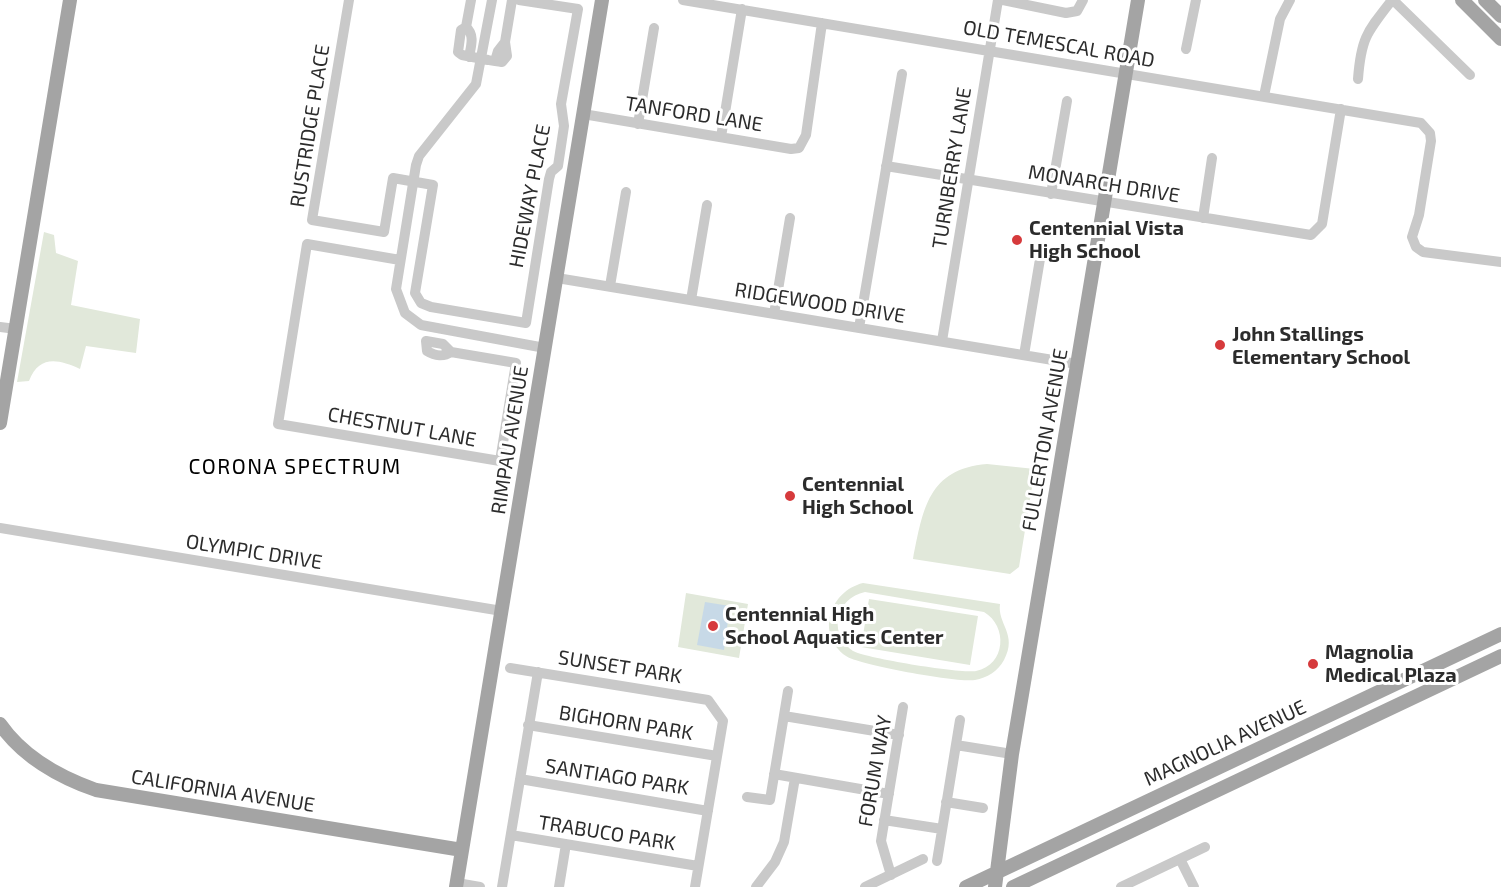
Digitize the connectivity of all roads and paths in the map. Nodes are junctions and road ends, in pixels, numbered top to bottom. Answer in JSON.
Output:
{"nodes":[{"id":1,"x":70,"y":0,"type":"edge"},
{"id":2,"x":349,"y":0,"type":"edge"},
{"id":3,"x":471,"y":0,"type":"edge"},
{"id":4,"x":492,"y":0,"type":"edge"},
{"id":5,"x":512,"y":0,"type":"edge"},
{"id":6,"x":519,"y":0,"type":"edge"},
{"id":7,"x":602,"y":0,"type":"edge"},
{"id":8,"x":683,"y":0,"type":"edge"},
{"id":9,"x":998,"y":0,"type":"edge"},
{"id":10,"x":1003,"y":0,"type":"edge"},
{"id":11,"x":1083,"y":0,"type":"edge"},
{"id":12,"x":1138,"y":0,"type":"edge"},
{"id":13,"x":1196,"y":0,"type":"edge"},
{"id":14,"x":1290,"y":0,"type":"edge"},
{"id":15,"x":1392,"y":0,"type":"edge"},
{"id":16,"x":1462,"y":0,"type":"edge"},
{"id":17,"x":1485,"y":0,"type":"edge"},
{"id":18,"x":742,"y":9,"type":"junction"},
{"id":19,"x":1501,"y":16,"type":"edge"},
{"id":20,"x":822,"y":23,"type":"junction"},
{"id":21,"x":654,"y":28,"type":"dead end"},
{"id":22,"x":1501,"y":39,"type":"edge"},
{"id":23,"x":1186,"y":49,"type":"dead end"},
{"id":24,"x":990,"y":50,"type":"junction"},
{"id":25,"x":482,"y":59,"type":"junction"},
{"id":26,"x":902,"y":74,"type":"dead end"},
{"id":27,"x":1127,"y":74,"type":"junction"},
{"id":28,"x":1470,"y":75,"type":"dead end"},
{"id":29,"x":1358,"y":79,"type":"dead end"},
{"id":30,"x":1264,"y":96,"type":"junction"},
{"id":31,"x":1066,"y":101,"type":"dead end"},
{"id":32,"x":1341,"y":109,"type":"junction"},
{"id":33,"x":583,"y":114,"type":"junction"},
{"id":34,"x":638,"y":124,"type":"junction"},
{"id":35,"x":721,"y":137,"type":"junction"},
{"id":36,"x":1212,"y":158,"type":"dead end"},
{"id":37,"x":886,"y":166,"type":"junction"},
{"id":38,"x":969,"y":180,"type":"junction"},
{"id":39,"x":412,"y":182,"type":"junction"},
{"id":40,"x":626,"y":192,"type":"dead end"},
{"id":41,"x":1051,"y":194,"type":"junction"},
{"id":42,"x":1104,"y":202,"type":"junction"},
{"id":43,"x":707,"y":205,"type":"dead end"},
{"id":44,"x":790,"y":218,"type":"dead end"},
{"id":45,"x":1203,"y":218,"type":"junction"},
{"id":46,"x":1040,"y":259,"type":"dead end"},
{"id":47,"x":400,"y":260,"type":"junction"},
{"id":48,"x":1501,"y":262,"type":"edge"},
{"id":49,"x":557,"y":278,"type":"junction"},
{"id":50,"x":610,"y":286,"type":"junction"},
{"id":51,"x":691,"y":300,"type":"junction"},
{"id":52,"x":774,"y":314,"type":"junction"},
{"id":53,"x":0,"y":327,"type":"edge"},
{"id":54,"x":430,"y":328,"type":"junction"},
{"id":55,"x":860,"y":328,"type":"junction"},
{"id":56,"x":15,"y":329,"type":"junction"},
{"id":57,"x":942,"y":341,"type":"junction"},
{"id":58,"x":545,"y":348,"type":"junction"},
{"id":59,"x":1024,"y":355,"type":"junction"},
{"id":60,"x":1077,"y":364,"type":"junction"},
{"id":61,"x":0,"y":423,"type":"edge"},
{"id":62,"x":0,"y":528,"type":"edge"},
{"id":63,"x":502,"y":611,"type":"junction"},
{"id":64,"x":1501,"y":634,"type":"edge"},
{"id":65,"x":1501,"y":656,"type":"edge"},
{"id":66,"x":510,"y":668,"type":"dead end"},
{"id":67,"x":538,"y":672,"type":"junction"},
{"id":68,"x":788,"y":691,"type":"dead end"},
{"id":69,"x":1355,"y":703,"type":"junction"},
{"id":70,"x":903,"y":707,"type":"dead end"},
{"id":71,"x":784,"y":716,"type":"junction"},
{"id":72,"x":960,"y":720,"type":"dead end"},
{"id":73,"x":1364,"y":720,"type":"junction"},
{"id":74,"x":0,"y":724,"type":"edge"},
{"id":75,"x":528,"y":725,"type":"junction"},
{"id":76,"x":899,"y":735,"type":"junction"},
{"id":77,"x":956,"y":745,"type":"junction"},
{"id":78,"x":1012,"y":754,"type":"junction"},
{"id":79,"x":717,"y":756,"type":"junction"},
{"id":80,"x":774,"y":774,"type":"junction"},
{"id":81,"x":795,"y":778,"type":"junction"},
{"id":82,"x":520,"y":779,"type":"junction"},
{"id":83,"x":889,"y":794,"type":"junction"},
{"id":84,"x":747,"y":797,"type":"dead end"},
{"id":85,"x":946,"y":802,"type":"junction"},
{"id":86,"x":983,"y":808,"type":"dead end"},
{"id":87,"x":708,"y":811,"type":"junction"},
{"id":88,"x":1117,"y":816,"type":"junction"},
{"id":89,"x":884,"y":820,"type":"junction"},
{"id":90,"x":942,"y":829,"type":"junction"},
{"id":91,"x":1125,"y":833,"type":"junction"},
{"id":92,"x":511,"y":836,"type":"junction"},
{"id":93,"x":566,"y":844,"type":"junction"},
{"id":94,"x":1205,"y":847,"type":"dead end"},
{"id":95,"x":462,"y":850,"type":"junction"},
{"id":96,"x":923,"y":859,"type":"dead end"},
{"id":97,"x":1180,"y":859,"type":"junction"},
{"id":98,"x":937,"y":861,"type":"dead end"},
{"id":99,"x":698,"y":866,"type":"junction"},
{"id":100,"x":891,"y":875,"type":"junction"},
{"id":101,"x":995,"y":880,"type":"edge"},
{"id":102,"x":457,"y":885,"type":"edge"},
{"id":103,"x":480,"y":887,"type":"edge"},
{"id":104,"x":502,"y":887,"type":"edge"},
{"id":105,"x":559,"y":887,"type":"edge"},
{"id":106,"x":695,"y":887,"type":"edge"},
{"id":107,"x":756,"y":887,"type":"edge"},
{"id":108,"x":865,"y":887,"type":"edge"},
{"id":109,"x":966,"y":887,"type":"edge"},
{"id":110,"x":1013,"y":887,"type":"edge"},
{"id":111,"x":1121,"y":887,"type":"edge"},
{"id":112,"x":1194,"y":887,"type":"edge"}],
"edges":[{"from":1,"to":56,"type":"main road"},
{"from":2,"to":39,"type":"street","name":"RUSTRIDGE PLACE"},
{"from":3,"to":25,"type":"street"},
{"from":4,"to":25,"type":"street"},
{"from":5,"to":25,"type":"street"},
{"from":6,"to":39,"type":"street","name":"HIDEWAY PLACE"},
{"from":7,"to":33,"type":"main road","name":"RIMPAU AVENUE"},
{"from":8,"to":18,"type":"street","name":"OLD TEMESCAL ROAD"},
{"from":9,"to":24,"type":"street","name":"TURNBERRY LANE"},
{"from":10,"to":11,"type":"street"},
{"from":12,"to":27,"type":"main road","name":"FULLERTON AVENUE"},
{"from":13,"to":23,"type":"street"},
{"from":14,"to":30,"type":"street"},
{"from":15,"to":28,"type":"street"},
{"from":15,"to":29,"type":"street"},
{"from":16,"to":22,"type":"main road"},
{"from":17,"to":19,"type":"main road"},
{"from":18,"to":20,"type":"street","name":"OLD TEMESCAL ROAD"},
{"from":18,"to":35,"type":"street"},
{"from":20,"to":24,"type":"street","name":"OLD TEMESCAL ROAD"},
{"from":20,"to":35,"type":"street","name":"TANFORD LANE"},
{"from":21,"to":34,"type":"street"},
{"from":24,"to":27,"type":"street","name":"OLD TEMESCAL ROAD"},
{"from":24,"to":38,"type":"street","name":"TURNBERRY LANE"},
{"from":25,"to":39,"type":"street"},
{"from":26,"to":37,"type":"street"},
{"from":27,"to":30,"type":"street","name":"OLD TEMESCAL ROAD"},
{"from":27,"to":42,"type":"main road","name":"FULLERTON AVENUE"},
{"from":30,"to":32,"type":"street","name":"OLD TEMESCAL ROAD"},
{"from":31,"to":41,"type":"street"},
{"from":32,"to":45,"type":"street","name":"MONARCH DRIVE"},
{"from":32,"to":48,"type":"street","name":"OLD TEMESCAL ROAD"},
{"from":33,"to":34,"type":"street","name":"TANFORD LANE"},
{"from":33,"to":49,"type":"main road","name":"RIMPAU AVENUE"},
{"from":34,"to":35,"type":"street","name":"TANFORD LANE"},
{"from":36,"to":45,"type":"street"},
{"from":37,"to":38,"type":"street","name":"MONARCH DRIVE"},
{"from":37,"to":55,"type":"street"},
{"from":38,"to":41,"type":"street","name":"MONARCH DRIVE"},
{"from":38,"to":57,"type":"street","name":"TURNBERRY LANE"},
{"from":39,"to":47,"type":"street"},
{"from":40,"to":50,"type":"street"},
{"from":41,"to":42,"type":"street","name":"MONARCH DRIVE"},
{"from":42,"to":45,"type":"street","name":"MONARCH DRIVE"},
{"from":42,"to":60,"type":"main road","name":"FULLERTON AVENUE"},
{"from":43,"to":51,"type":"street"},
{"from":44,"to":52,"type":"street"},
{"from":46,"to":59,"type":"street"},
{"from":47,"to":54,"type":"street"},
{"from":47,"to":54,"type":"street","name":"CHESTNUT LANE"},
{"from":49,"to":50,"type":"street","name":"RIDGEWOOD DRIVE"},
{"from":49,"to":58,"type":"main road","name":"RIMPAU AVENUE"},
{"from":50,"to":51,"type":"street","name":"RIDGEWOOD DRIVE"},
{"from":51,"to":52,"type":"street","name":"RIDGEWOOD DRIVE"},
{"from":52,"to":55,"type":"street","name":"RIDGEWOOD DRIVE"},
{"from":53,"to":56,"type":"street"},
{"from":54,"to":58,"type":"street"},
{"from":55,"to":57,"type":"street","name":"RIDGEWOOD DRIVE"},
{"from":56,"to":61,"type":"main road"},
{"from":57,"to":59,"type":"street","name":"RIDGEWOOD DRIVE"},
{"from":58,"to":63,"type":"main road","name":"RIMPAU AVENUE"},
{"from":59,"to":60,"type":"street","name":"RIDGEWOOD DRIVE"},
{"from":60,"to":78,"type":"main road","name":"FULLERTON AVENUE"},
{"from":62,"to":63,"type":"street","name":"OLYMPIC DRIVE"},
{"from":63,"to":95,"type":"main road","name":"RIMPAU AVENUE"},
{"from":64,"to":69,"type":"main road","name":"MAGNOLIA AVENUE"},
{"from":65,"to":73,"type":"main road","name":"MAGNOLIA AVENUE"},
{"from":66,"to":67,"type":"street","name":"SUNSET PARK"},
{"from":67,"to":75,"type":"street"},
{"from":67,"to":79,"type":"street","name":"SUNSET PARK"},
{"from":68,"to":71,"type":"street"},
{"from":69,"to":73,"type":"main road"},
{"from":69,"to":88,"type":"main road","name":"MAGNOLIA AVENUE"},
{"from":70,"to":76,"type":"street","name":"FORUM WAY"},
{"from":71,"to":76,"type":"street"},
{"from":71,"to":80,"type":"street"},
{"from":72,"to":77,"type":"street"},
{"from":73,"to":91,"type":"main road","name":"MAGNOLIA AVENUE"},
{"from":74,"to":95,"type":"main road","name":"CALIFORNIA AVENUE"},
{"from":75,"to":79,"type":"street","name":"BIGHORN PARK"},
{"from":75,"to":82,"type":"street"},
{"from":76,"to":83,"type":"street","name":"FORUM WAY"},
{"from":77,"to":78,"type":"street"},
{"from":77,"to":85,"type":"street"},
{"from":78,"to":101,"type":"main road","name":"FULLERTON AVENUE"},
{"from":79,"to":87,"type":"street"},
{"from":80,"to":81,"type":"street"},
{"from":80,"to":84,"type":"street"},
{"from":81,"to":83,"type":"street"},
{"from":81,"to":107,"type":"street"},
{"from":82,"to":87,"type":"street","name":"SANTIAGO PARK"},
{"from":82,"to":92,"type":"street"},
{"from":83,"to":89,"type":"street","name":"FORUM WAY"},
{"from":85,"to":86,"type":"street"},
{"from":85,"to":90,"type":"street"},
{"from":87,"to":99,"type":"street"},
{"from":88,"to":91,"type":"main road"},
{"from":88,"to":101,"type":"main road","name":"MAGNOLIA AVENUE"},
{"from":89,"to":90,"type":"street"},
{"from":89,"to":100,"type":"street","name":"FORUM WAY"},
{"from":90,"to":98,"type":"street"},
{"from":91,"to":110,"type":"main road","name":"MAGNOLIA AVENUE"},
{"from":92,"to":93,"type":"street","name":"TRABUCO PARK"},
{"from":92,"to":104,"type":"street"},
{"from":93,"to":99,"type":"street","name":"TRABUCO PARK"},
{"from":93,"to":105,"type":"street"},
{"from":94,"to":97,"type":"street"},
{"from":95,"to":102,"type":"main road","name":"RIMPAU AVENUE"},
{"from":96,"to":100,"type":"street"},
{"from":97,"to":111,"type":"street"},
{"from":97,"to":112,"type":"street"},
{"from":99,"to":106,"type":"street"},
{"from":100,"to":108,"type":"street"},
{"from":101,"to":109,"type":"main road","name":"MAGNOLIA AVENUE"},
{"from":102,"to":103,"type":"street"}]}
